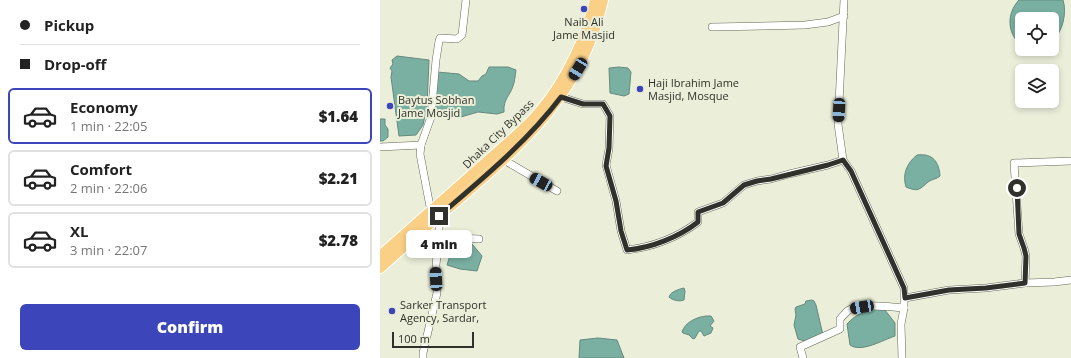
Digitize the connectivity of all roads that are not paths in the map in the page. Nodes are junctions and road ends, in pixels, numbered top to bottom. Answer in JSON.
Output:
{"nodes":[{"id":1,"x":466,"y":0,"type":"edge"},
{"id":2,"x":595,"y":0,"type":"edge"},
{"id":3,"x":603,"y":0,"type":"edge"},
{"id":4,"x":844,"y":0,"type":"edge"},
{"id":5,"x":844,"y":16,"type":"junction"},
{"id":6,"x":712,"y":27,"type":"dead end"},
{"id":7,"x":561,"y":97,"type":"junction"},
{"id":8,"x":421,"y":145,"type":"junction"},
{"id":9,"x":380,"y":147,"type":"edge"},
{"id":10,"x":504,"y":160,"type":"junction"},
{"id":11,"x":843,"y":160,"type":"junction"},
{"id":12,"x":1071,"y":161,"type":"edge"},
{"id":13,"x":557,"y":191,"type":"dead end"},
{"id":14,"x":435,"y":214,"type":"junction"},
{"id":15,"x":439,"y":237,"type":"junction"},
{"id":16,"x":479,"y":239,"type":"dead end"},
{"id":17,"x":380,"y":256,"type":"edge"},
{"id":18,"x":380,"y":268,"type":"edge"},
{"id":19,"x":1071,"y":280,"type":"edge"},
{"id":20,"x":1025,"y":283,"type":"junction"},
{"id":21,"x":905,"y":298,"type":"junction"},
{"id":22,"x":904,"y":308,"type":"junction"},
{"id":23,"x":423,"y":358,"type":"edge"},
{"id":24,"x":803,"y":358,"type":"edge"},
{"id":25,"x":902,"y":358,"type":"edge"}],
"edges":[{"from":1,"to":8,"type":"street"},
{"from":2,"to":14,"type":"highway","name":"Dhaka City Bypass"},
{"from":3,"to":7,"type":"highway"},
{"from":4,"to":5,"type":"street"},
{"from":5,"to":6,"type":"street"},
{"from":5,"to":11,"type":"street"},
{"from":7,"to":10,"type":"highway"},
{"from":7,"to":11,"type":"street"},
{"from":8,"to":9,"type":"street"},
{"from":8,"to":14,"type":"street"},
{"from":10,"to":13,"type":"street"},
{"from":10,"to":14,"type":"highway"},
{"from":11,"to":21,"type":"street"},
{"from":12,"to":20,"type":"street"},
{"from":14,"to":15,"type":"street"},
{"from":14,"to":17,"type":"highway","name":"Dhaka City Bypass"},
{"from":14,"to":18,"type":"highway"},
{"from":15,"to":16,"type":"street"},
{"from":15,"to":23,"type":"street"},
{"from":19,"to":20,"type":"street"},
{"from":20,"to":21,"type":"street"},
{"from":21,"to":22,"type":"street"},
{"from":22,"to":24,"type":"street"},
{"from":22,"to":25,"type":"street"}]}
